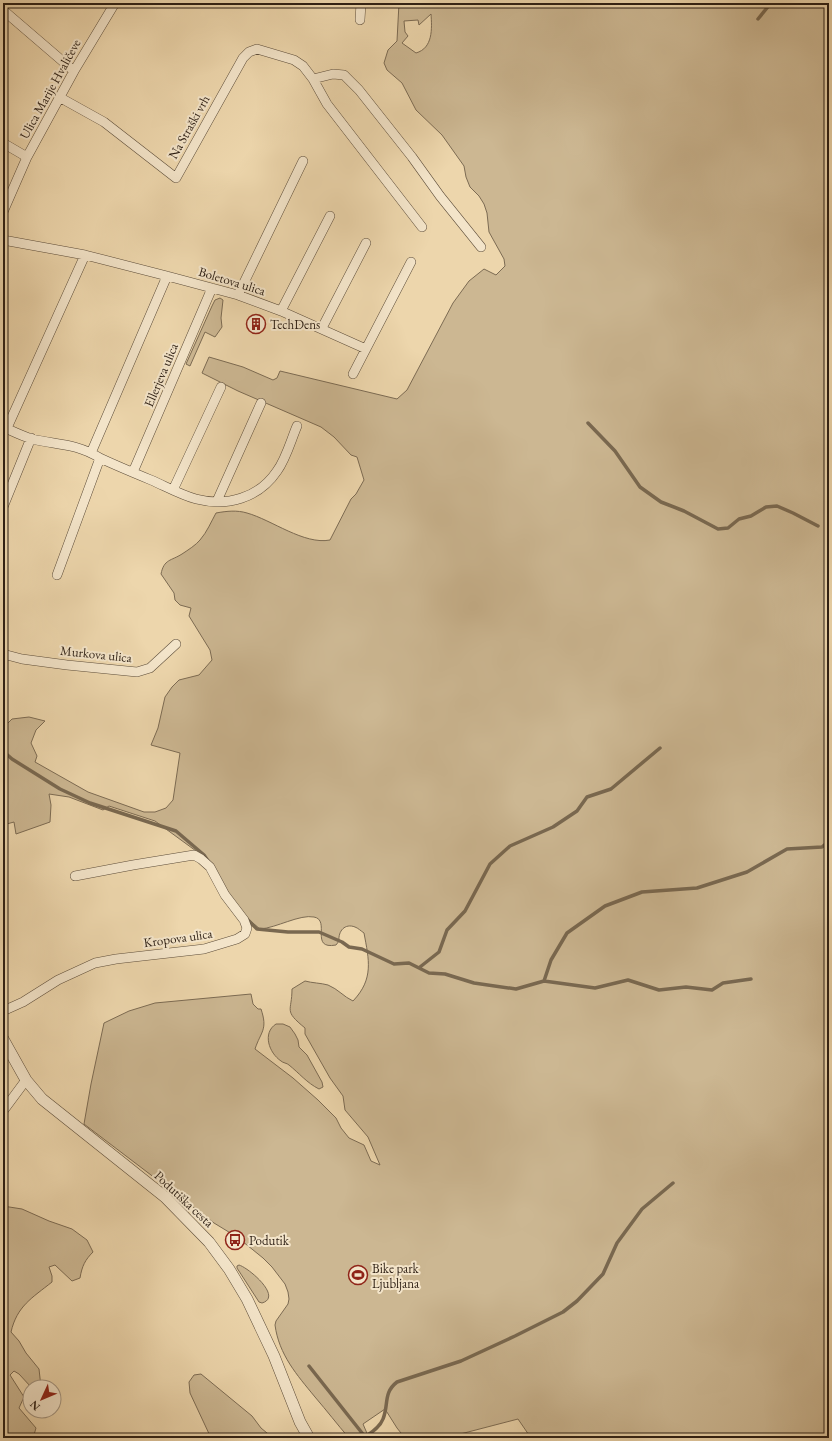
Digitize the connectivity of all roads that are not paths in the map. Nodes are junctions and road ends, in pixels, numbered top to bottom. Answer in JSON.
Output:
{"nodes":[{"id":1,"x":115,"y":3,"type":"edge"},
{"id":2,"x":361,"y":3,"type":"edge"},
{"id":3,"x":3,"y":10,"type":"edge"},
{"id":4,"x":360,"y":20,"type":"dead end"},
{"id":5,"x":74,"y":71,"type":"junction"},
{"id":6,"x":313,"y":79,"type":"junction"},
{"id":7,"x":59,"y":97,"type":"junction"},
{"id":8,"x":3,"y":143,"type":"edge"},
{"id":9,"x":27,"y":157,"type":"junction"},
{"id":10,"x":304,"y":161,"type":"dead end"},
{"id":11,"x":3,"y":212,"type":"edge"},
{"id":12,"x":330,"y":216,"type":"dead end"},
{"id":13,"x":422,"y":227,"type":"dead end"},
{"id":14,"x":3,"y":240,"type":"edge"},
{"id":15,"x":366,"y":243,"type":"dead end"},
{"id":16,"x":481,"y":248,"type":"dead end"},
{"id":17,"x":85,"y":255,"type":"junction"},
{"id":18,"x":411,"y":262,"type":"dead end"},
{"id":19,"x":167,"y":276,"type":"junction"},
{"id":20,"x":212,"y":288,"type":"junction"},
{"id":21,"x":238,"y":295,"type":"junction"},
{"id":22,"x":281,"y":311,"type":"junction"},
{"id":23,"x":322,"y":328,"type":"junction"},
{"id":24,"x":366,"y":349,"type":"junction"},
{"id":25,"x":353,"y":374,"type":"dead end"},
{"id":26,"x":221,"y":387,"type":"dead end"},
{"id":27,"x":261,"y":403,"type":"dead end"},
{"id":28,"x":297,"y":426,"type":"dead end"},
{"id":29,"x":5,"y":428,"type":"edge"},
{"id":30,"x":31,"y":438,"type":"junction"},
{"id":31,"x":91,"y":453,"type":"junction"},
{"id":32,"x":100,"y":458,"type":"junction"},
{"id":33,"x":133,"y":472,"type":"junction"},
{"id":34,"x":173,"y":490,"type":"junction"},
{"id":35,"x":217,"y":501,"type":"junction"},
{"id":36,"x":3,"y":508,"type":"edge"},
{"id":37,"x":57,"y":575,"type":"dead end"},
{"id":38,"x":176,"y":644,"type":"dead end"},
{"id":39,"x":3,"y":654,"type":"edge"},
{"id":40,"x":75,"y":876,"type":"dead end"},
{"id":41,"x":3,"y":1011,"type":"edge"},
{"id":42,"x":3,"y":1040,"type":"edge"},
{"id":43,"x":26,"y":1080,"type":"junction"},
{"id":44,"x":3,"y":1111,"type":"edge"},
{"id":45,"x":309,"y":1438,"type":"edge"}],
"edges":[{"from":1,"to":5,"type":"street","name":"Ulica Marije Hvaličeve"},
{"from":2,"to":4,"type":"street"},
{"from":3,"to":5,"type":"street"},
{"from":5,"to":7,"type":"street","name":"Ulica Marije Hvaličeve"},
{"from":6,"to":7,"type":"street","name":"Na Straški vrh"},
{"from":6,"to":13,"type":"street","name":"Na Straški vrh"},
{"from":6,"to":16,"type":"street"},
{"from":7,"to":9,"type":"street","name":"Ulica Marije Hvaličeve"},
{"from":8,"to":9,"type":"street"},
{"from":9,"to":11,"type":"street","name":"Ulica Marije Hvaličeve"},
{"from":10,"to":21,"type":"street"},
{"from":12,"to":22,"type":"street"},
{"from":14,"to":17,"type":"street","name":"Boletova ulica"},
{"from":15,"to":23,"type":"street"},
{"from":17,"to":19,"type":"street","name":"Boletova ulica"},
{"from":17,"to":29,"type":"street"},
{"from":18,"to":24,"type":"street"},
{"from":19,"to":20,"type":"street","name":"Boletova ulica"},
{"from":19,"to":31,"type":"street"},
{"from":20,"to":21,"type":"street","name":"Boletova ulica"},
{"from":20,"to":33,"type":"street","name":"Ellerjeva ulica"},
{"from":21,"to":22,"type":"street","name":"Boletova ulica"},
{"from":22,"to":23,"type":"street","name":"Boletova ulica"},
{"from":23,"to":24,"type":"street","name":"Boletova ulica"},
{"from":24,"to":25,"type":"street"},
{"from":26,"to":34,"type":"street"},
{"from":27,"to":35,"type":"street"},
{"from":28,"to":35,"type":"street"},
{"from":29,"to":30,"type":"street"},
{"from":30,"to":31,"type":"street"},
{"from":30,"to":36,"type":"street"},
{"from":31,"to":32,"type":"street"},
{"from":32,"to":33,"type":"street"},
{"from":32,"to":37,"type":"street"},
{"from":33,"to":34,"type":"street"},
{"from":34,"to":35,"type":"street"},
{"from":38,"to":39,"type":"street","name":"Murkova ulica"},
{"from":40,"to":41,"type":"street","name":"Kropova ulica"},
{"from":42,"to":43,"type":"street","name":"Podutiška cesta"},
{"from":43,"to":44,"type":"street"},
{"from":43,"to":45,"type":"street","name":"Podutiška cesta"}]}
